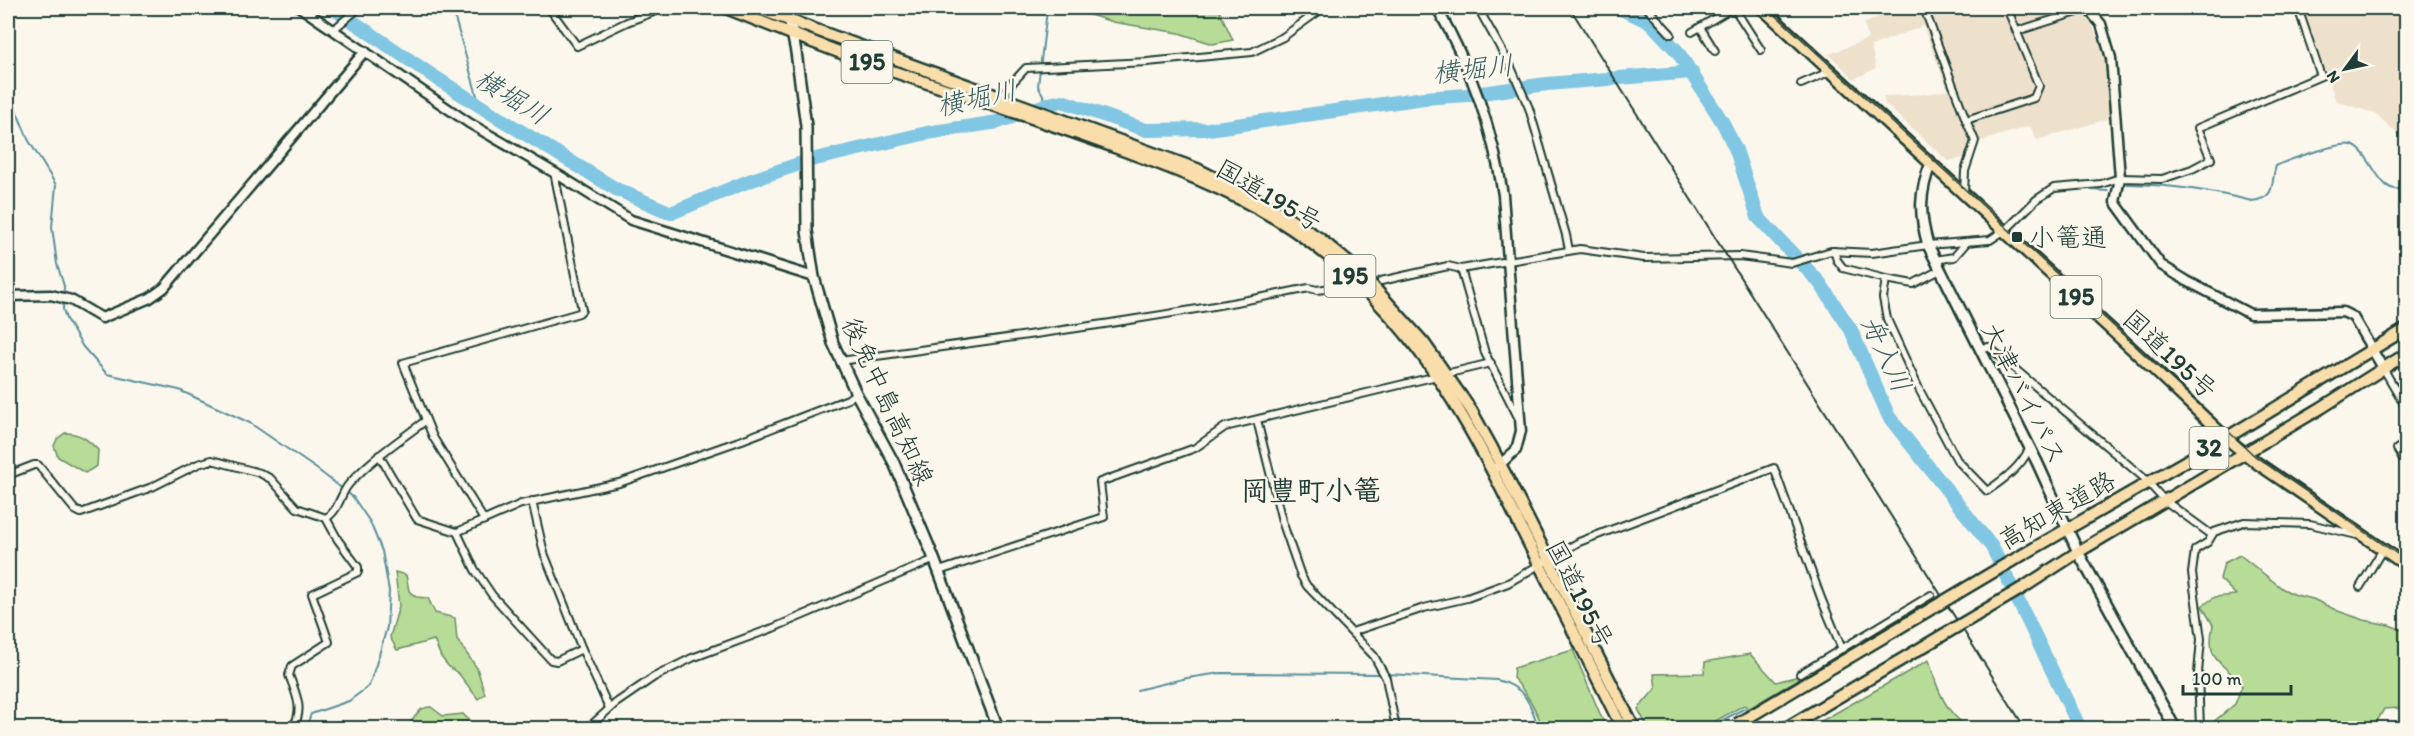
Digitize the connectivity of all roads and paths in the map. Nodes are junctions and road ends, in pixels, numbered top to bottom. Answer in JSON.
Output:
{"nodes":[{"id":1,"x":301,"y":8,"type":"edge"},
{"id":2,"x":359,"y":8,"type":"edge"},
{"id":3,"x":549,"y":8,"type":"edge"},
{"id":4,"x":664,"y":8,"type":"edge"},
{"id":5,"x":726,"y":8,"type":"edge"},
{"id":6,"x":756,"y":8,"type":"edge"},
{"id":7,"x":787,"y":8,"type":"edge"},
{"id":8,"x":1323,"y":8,"type":"edge"},
{"id":9,"x":1437,"y":8,"type":"edge"},
{"id":10,"x":1478,"y":8,"type":"edge"},
{"id":11,"x":1647,"y":8,"type":"edge"},
{"id":12,"x":1733,"y":8,"type":"edge"},
{"id":13,"x":1762,"y":8,"type":"edge"},
{"id":14,"x":1924,"y":8,"type":"edge"},
{"id":15,"x":2007,"y":8,"type":"edge"},
{"id":16,"x":2087,"y":8,"type":"edge"},
{"id":17,"x":2298,"y":8,"type":"edge"},
{"id":18,"x":789,"y":20,"type":"junction"},
{"id":19,"x":1700,"y":27,"type":"junction"},
{"id":20,"x":333,"y":30,"type":"junction"},
{"id":21,"x":2017,"y":31,"type":"junction"},
{"id":22,"x":1692,"y":32,"type":"dead end"},
{"id":23,"x":791,"y":33,"type":"junction"},
{"id":24,"x":1671,"y":34,"type":"dead end"},
{"id":25,"x":1761,"y":50,"type":"dead end"},
{"id":26,"x":365,"y":51,"type":"junction"},
{"id":27,"x":1715,"y":51,"type":"dead end"},
{"id":28,"x":1831,"y":71,"type":"junction"},
{"id":29,"x":1802,"y":84,"type":"dead end"},
{"id":30,"x":998,"y":101,"type":"junction"},
{"id":31,"x":1046,"y":117,"type":"junction"},
{"id":32,"x":1966,"y":120,"type":"junction"},
{"id":33,"x":1931,"y":163,"type":"junction"},
{"id":34,"x":554,"y":172,"type":"junction"},
{"id":35,"x":2120,"y":178,"type":"junction"},
{"id":36,"x":1964,"y":193,"type":"junction"},
{"id":37,"x":2004,"y":231,"type":"junction"},
{"id":38,"x":1967,"y":242,"type":"junction"},
{"id":39,"x":1928,"y":245,"type":"junction"},
{"id":40,"x":1569,"y":250,"type":"junction"},
{"id":41,"x":1834,"y":250,"type":"junction"},
{"id":42,"x":1509,"y":260,"type":"junction"},
{"id":43,"x":1937,"y":265,"type":"junction"},
{"id":44,"x":1461,"y":269,"type":"junction"},
{"id":45,"x":814,"y":277,"type":"junction"},
{"id":46,"x":1886,"y":279,"type":"junction"},
{"id":47,"x":1381,"y":281,"type":"dead end"},
{"id":48,"x":1345,"y":286,"type":"dead end"},
{"id":49,"x":8,"y":296,"type":"edge"},
{"id":50,"x":2406,"y":329,"type":"edge"},
{"id":51,"x":1979,"y":348,"type":"junction"},
{"id":52,"x":2372,"y":350,"type":"junction"},
{"id":53,"x":2406,"y":354,"type":"edge"},
{"id":54,"x":840,"y":361,"type":"junction"},
{"id":55,"x":1491,"y":363,"type":"junction"},
{"id":56,"x":2383,"y":368,"type":"junction"},
{"id":57,"x":1442,"y":374,"type":"junction"},
{"id":58,"x":856,"y":393,"type":"junction"},
{"id":59,"x":2406,"y":407,"type":"edge"},
{"id":60,"x":1257,"y":420,"type":"junction"},
{"id":61,"x":1520,"y":421,"type":"junction"},
{"id":62,"x":425,"y":422,"type":"junction"},
{"id":63,"x":2226,"y":438,"type":"junction"},
{"id":64,"x":2406,"y":443,"type":"edge"},
{"id":65,"x":2029,"y":449,"type":"junction"},
{"id":66,"x":2244,"y":453,"type":"junction"},
{"id":67,"x":379,"y":455,"type":"junction"},
{"id":68,"x":2406,"y":464,"type":"edge"},
{"id":69,"x":1496,"y":467,"type":"junction"},
{"id":70,"x":8,"y":475,"type":"edge"},
{"id":71,"x":2149,"y":483,"type":"junction"},
{"id":72,"x":2164,"y":500,"type":"junction"},
{"id":73,"x":532,"y":501,"type":"junction"},
{"id":74,"x":326,"y":518,"type":"junction"},
{"id":75,"x":484,"y":520,"type":"junction"},
{"id":76,"x":2068,"y":530,"type":"junction"},
{"id":77,"x":457,"y":532,"type":"junction"},
{"id":78,"x":2212,"y":535,"type":"junction"},
{"id":79,"x":2362,"y":535,"type":"junction"},
{"id":80,"x":2383,"y":549,"type":"junction"},
{"id":81,"x":2406,"y":549,"type":"edge"},
{"id":82,"x":2079,"y":552,"type":"junction"},
{"id":83,"x":935,"y":559,"type":"junction"},
{"id":84,"x":2402,"y":562,"type":"edge"},
{"id":85,"x":1547,"y":568,"type":"junction"},
{"id":86,"x":939,"y":571,"type":"junction"},
{"id":87,"x":2360,"y":587,"type":"dead end"},
{"id":88,"x":1931,"y":595,"type":"dead end"},
{"id":89,"x":1352,"y":632,"type":"junction"},
{"id":90,"x":1842,"y":648,"type":"junction"},
{"id":91,"x":582,"y":649,"type":"junction"},
{"id":92,"x":1800,"y":674,"type":"dead end"},
{"id":93,"x":609,"y":708,"type":"junction"},
{"id":94,"x":2406,"y":719,"type":"edge"},
{"id":95,"x":1733,"y":726,"type":"edge"},
{"id":96,"x":292,"y":729,"type":"edge"},
{"id":97,"x":588,"y":729,"type":"edge"},
{"id":98,"x":999,"y":729,"type":"edge"},
{"id":99,"x":1396,"y":729,"type":"edge"},
{"id":100,"x":1622,"y":729,"type":"edge"},
{"id":101,"x":1634,"y":729,"type":"edge"},
{"id":102,"x":1786,"y":729,"type":"edge"},
{"id":103,"x":2175,"y":729,"type":"edge"},
{"id":104,"x":2200,"y":729,"type":"edge"},
{"id":105,"x":2400,"y":729,"type":"edge"}],
"edges":[{"from":1,"to":20,"type":"street"},
{"from":2,"to":20,"type":"street"},
{"from":3,"to":4,"type":"street"},
{"from":5,"to":23,"type":"highway","name":"国道195号","number":"195"},
{"from":6,"to":18,"type":"highway","name":"国道195号","number":"195"},
{"from":7,"to":18,"type":"main road","name":"後免中島高知線"},
{"from":8,"to":30,"type":"street"},
{"from":9,"to":42,"type":"street"},
{"from":10,"to":40,"type":"street"},
{"from":11,"to":24,"type":"street"},
{"from":12,"to":19,"type":"street"},
{"from":12,"to":25,"type":"street"},
{"from":13,"to":28,"type":"highway","name":"国道195号","number":"195"},
{"from":14,"to":32,"type":"street"},
{"from":15,"to":21,"type":"street"},
{"from":16,"to":21,"type":"street"},
{"from":16,"to":35,"type":"street"},
{"from":17,"to":35,"type":"street"},
{"from":18,"to":23,"type":"main road","name":"後免中島高知線"},
{"from":18,"to":30,"type":"highway","name":"国道195号","number":"195"},
{"from":19,"to":22,"type":"street"},
{"from":19,"to":27,"type":"street"},
{"from":20,"to":26,"type":"street"},
{"from":21,"to":32,"type":"street"},
{"from":23,"to":30,"type":"highway","name":"国道195号","number":"195"},
{"from":23,"to":45,"type":"main road","name":"後免中島高知線"},
{"from":26,"to":34,"type":"street"},
{"from":26,"to":49,"type":"street"},
{"from":28,"to":29,"type":"street"},
{"from":28,"to":33,"type":"highway","name":"国道195号","number":"195"},
{"from":30,"to":31,"type":"highway","name":"国道195号","number":"195"},
{"from":30,"to":31,"type":"highway","name":"国道195号","number":"195"},
{"from":31,"to":57,"type":"highway","name":"国道195号","number":"195"},
{"from":32,"to":36,"type":"street"},
{"from":33,"to":36,"type":"highway","name":"国道195号","number":"195"},
{"from":33,"to":39,"type":"main road","name":"大津バイパス"},
{"from":34,"to":45,"type":"street"},
{"from":34,"to":62,"type":"street"},
{"from":35,"to":37,"type":"street"},
{"from":35,"to":52,"type":"street"},
{"from":36,"to":37,"type":"highway","name":"国道195号","number":"195"},
{"from":37,"to":38,"type":"street"},
{"from":37,"to":63,"type":"highway","name":"国道195号","number":"195"},
{"from":38,"to":39,"type":"street"},
{"from":38,"to":43,"type":"street"},
{"from":39,"to":41,"type":"street"},
{"from":39,"to":43,"type":"main road","name":"大津バイパス"},
{"from":40,"to":41,"type":"street"},
{"from":40,"to":42,"type":"street"},
{"from":41,"to":46,"type":"street"},
{"from":42,"to":44,"type":"street"},
{"from":42,"to":61,"type":"street"},
{"from":43,"to":46,"type":"street"},
{"from":43,"to":51,"type":"main road","name":"大津バイパス"},
{"from":44,"to":47,"type":"street"},
{"from":44,"to":55,"type":"street"},
{"from":45,"to":54,"type":"main road","name":"後免中島高知線"},
{"from":46,"to":65,"type":"street"},
{"from":48,"to":54,"type":"street"},
{"from":50,"to":52,"type":"highway","name":"高知東道路","number":"32"},
{"from":51,"to":65,"type":"main road","name":"大津バイパス"},
{"from":51,"to":71,"type":"street"},
{"from":52,"to":56,"type":"street"},
{"from":52,"to":63,"type":"highway","name":"高知東道路","number":"32"},
{"from":53,"to":56,"type":"highway","name":"高知東道路","number":"32"},
{"from":54,"to":58,"type":"main road","name":"後免中島高知線"},
{"from":55,"to":57,"type":"street"},
{"from":55,"to":61,"type":"street"},
{"from":56,"to":59,"type":"street"},
{"from":56,"to":66,"type":"highway","name":"高知東道路","number":"32"},
{"from":57,"to":60,"type":"street"},
{"from":57,"to":69,"type":"highway","name":"国道195号","number":"195"},
{"from":58,"to":73,"type":"street"},
{"from":58,"to":83,"type":"main road","name":"後免中島高知線"},
{"from":60,"to":86,"type":"street"},
{"from":60,"to":89,"type":"street"},
{"from":61,"to":69,"type":"street"},
{"from":62,"to":67,"type":"street"},
{"from":62,"to":75,"type":"street"},
{"from":63,"to":66,"type":"highway","name":"国道195号","number":"195"},
{"from":63,"to":71,"type":"highway","name":"高知東道路","number":"32"},
{"from":64,"to":68,"type":"street"},
{"from":65,"to":76,"type":"main road","name":"大津バイパス"},
{"from":66,"to":72,"type":"highway","name":"高知東道路","number":"32"},
{"from":66,"to":79,"type":"highway","name":"国道195号","number":"195"},
{"from":67,"to":74,"type":"street"},
{"from":67,"to":77,"type":"street"},
{"from":69,"to":85,"type":"highway","name":"国道195号","number":"195"},
{"from":70,"to":74,"type":"street"},
{"from":71,"to":72,"type":"street"},
{"from":71,"to":76,"type":"highway","name":"高知東道路","number":"32"},
{"from":72,"to":78,"type":"street"},
{"from":72,"to":82,"type":"highway","name":"高知東道路","number":"32"},
{"from":73,"to":75,"type":"street"},
{"from":73,"to":91,"type":"street"},
{"from":74,"to":96,"type":"street"},
{"from":75,"to":77,"type":"street"},
{"from":76,"to":82,"type":"main road","name":"大津バイパス"},
{"from":76,"to":95,"type":"highway","name":"高知東道路","number":"32","bridge":true},
{"from":77,"to":91,"type":"street"},
{"from":78,"to":79,"type":"street"},
{"from":78,"to":104,"type":"street"},
{"from":79,"to":80,"type":"highway","name":"国道195号","number":"195"},
{"from":80,"to":84,"type":"highway","name":"国道195号","number":"195"},
{"from":80,"to":87,"type":"street"},
{"from":81,"to":84,"type":"street"},
{"from":82,"to":102,"type":"highway","name":"高知東道路","number":"32","bridge":true},
{"from":82,"to":103,"type":"main road","name":"大津バイパス"},
{"from":83,"to":86,"type":"main road","name":"後免中島高知線"},
{"from":83,"to":93,"type":"street"},
{"from":85,"to":89,"type":"street"},
{"from":85,"to":90,"type":"street"},
{"from":85,"to":100,"type":"highway","name":"国道195号","number":"195"},
{"from":85,"to":101,"type":"highway","name":"国道195号","number":"195"},
{"from":86,"to":98,"type":"main road","name":"後免中島高知線"},
{"from":88,"to":90,"type":"street"},
{"from":89,"to":99,"type":"street"},
{"from":90,"to":92,"type":"street"},
{"from":91,"to":93,"type":"street"},
{"from":93,"to":97,"type":"street"},
{"from":94,"to":105,"type":"street"}]}
